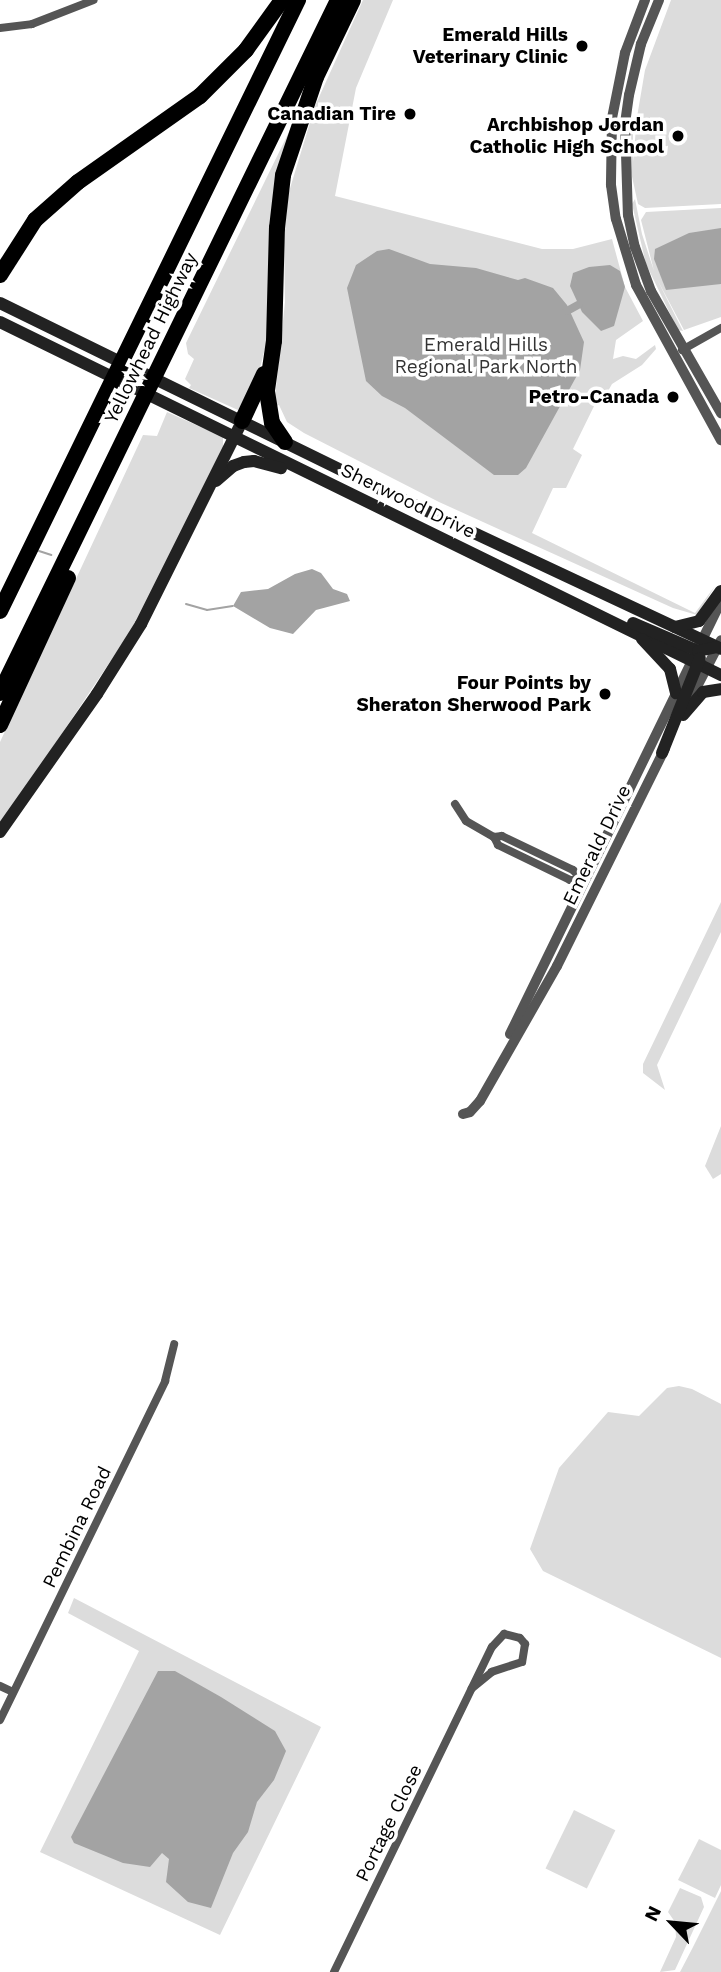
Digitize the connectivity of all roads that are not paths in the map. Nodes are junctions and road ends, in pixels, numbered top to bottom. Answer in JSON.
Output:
{"nodes":[{"id":1,"x":94,"y":0,"type":"edge"},
{"id":2,"x":282,"y":0,"type":"edge"},
{"id":3,"x":298,"y":0,"type":"edge"},
{"id":4,"x":338,"y":0,"type":"edge"},
{"id":5,"x":353,"y":0,"type":"edge"},
{"id":6,"x":645,"y":0,"type":"edge"},
{"id":7,"x":659,"y":0,"type":"edge"},
{"id":8,"x":0,"y":28,"type":"edge"},
{"id":9,"x":35,"y":220,"type":"junction"},
{"id":10,"x":0,"y":254,"type":"edge"},
{"id":11,"x":0,"y":275,"type":"edge"},
{"id":12,"x":0,"y":303,"type":"edge"},
{"id":13,"x":0,"y":323,"type":"edge"},
{"id":14,"x":721,"y":328,"type":"edge"},
{"id":15,"x":274,"y":341,"type":"junction"},
{"id":16,"x":682,"y":350,"type":"junction"},
{"id":17,"x":122,"y":362,"type":"junction"},
{"id":18,"x":721,"y":413,"type":"edge"},
{"id":19,"x":242,"y":421,"type":"junction"},
{"id":20,"x":234,"y":438,"type":"junction"},
{"id":21,"x":721,"y":440,"type":"edge"},
{"id":22,"x":285,"y":442,"type":"junction"},
{"id":23,"x":213,"y":483,"type":"junction"},
{"id":24,"x":327,"y":483,"type":"junction"},
{"id":25,"x":75,"y":541,"type":"junction"},
{"id":26,"x":721,"y":592,"type":"edge"},
{"id":27,"x":721,"y":602,"type":"edge"},
{"id":28,"x":0,"y":611,"type":"edge"},
{"id":29,"x":595,"y":613,"type":"junction"},
{"id":30,"x":675,"y":627,"type":"junction"},
{"id":31,"x":637,"y":634,"type":"junction"},
{"id":32,"x":720,"y":645,"type":"edge"},
{"id":33,"x":703,"y":658,"type":"edge"},
{"id":34,"x":721,"y":674,"type":"edge"},
{"id":35,"x":721,"y":689,"type":"edge"},
{"id":36,"x":0,"y":693,"type":"edge"},
{"id":37,"x":676,"y":693,"type":"junction"},
{"id":38,"x":683,"y":715,"type":"junction"},
{"id":39,"x":0,"y":725,"type":"edge"},
{"id":40,"x":662,"y":753,"type":"junction"},
{"id":41,"x":455,"y":804,"type":"dead end"},
{"id":42,"x":0,"y":832,"type":"edge"},
{"id":43,"x":583,"y":880,"type":"junction"},
{"id":44,"x":597,"y":887,"type":"junction"},
{"id":45,"x":499,"y":1063,"type":"junction"},
{"id":46,"x":463,"y":1114,"type":"dead end"},
{"id":47,"x":174,"y":1344,"type":"dead end"},
{"id":48,"x":0,"y":1686,"type":"edge"},
{"id":49,"x":472,"y":1688,"type":"junction"},
{"id":50,"x":13,"y":1692,"type":"junction"},
{"id":51,"x":0,"y":1720,"type":"edge"},
{"id":52,"x":334,"y":1972,"type":"edge"}],
"edges":[{"from":1,"to":8,"type":"street"},
{"from":2,"to":9,"type":"highway"},
{"from":3,"to":17,"type":"highway","name":"Yellowhead Highway"},
{"from":4,"to":25,"type":"highway","name":"Yellowhead Highway"},
{"from":5,"to":15,"type":"highway"},
{"from":6,"to":21,"type":"street"},
{"from":7,"to":16,"type":"street"},
{"from":9,"to":10,"type":"highway"},
{"from":9,"to":11,"type":"highway"},
{"from":12,"to":17,"type":"main road","name":"Sherwood Drive"},
{"from":13,"to":20,"type":"main road","name":"Sherwood Drive"},
{"from":14,"to":16,"type":"street"},
{"from":15,"to":19,"type":"highway"},
{"from":15,"to":22,"type":"highway"},
{"from":16,"to":18,"type":"street"},
{"from":17,"to":19,"type":"main road","name":"Sherwood Drive"},
{"from":17,"to":28,"type":"highway","name":"Yellowhead Highway"},
{"from":19,"to":20,"type":"main road"},
{"from":19,"to":22,"type":"main road","name":"Sherwood Drive"},
{"from":20,"to":23,"type":"main road"},
{"from":20,"to":24,"type":"main road","name":"Sherwood Drive"},
{"from":22,"to":30,"type":"main road","name":"Sherwood Drive"},
{"from":23,"to":24,"type":"main road"},
{"from":23,"to":42,"type":"main road"},
{"from":24,"to":29,"type":"main road","name":"Sherwood Drive"},
{"from":25,"to":36,"type":"highway","name":"Yellowhead Highway"},
{"from":25,"to":39,"type":"highway"},
{"from":26,"to":30,"type":"main road"},
{"from":27,"to":33,"type":"street","name":"Emerald Drive"},
{"from":29,"to":31,"type":"main road","name":"Sherwood Drive"},
{"from":29,"to":33,"type":"main road"},
{"from":30,"to":33,"type":"main road","name":"Sherwood Drive"},
{"from":31,"to":33,"type":"main road","name":"Sherwood Drive"},
{"from":31,"to":37,"type":"main road"},
{"from":32,"to":33,"type":"main road","name":"Sherwood Drive"},
{"from":33,"to":34,"type":"main road","name":"Sherwood Drive"},
{"from":33,"to":37,"type":"street","name":"Emerald Drive"},
{"from":33,"to":38,"type":"street","name":"Emerald Drive"},
{"from":33,"to":40,"type":"main road"},
{"from":35,"to":38,"type":"main road"},
{"from":37,"to":43,"type":"street","name":"Emerald Drive"},
{"from":38,"to":40,"type":"street","name":"Emerald Drive"},
{"from":40,"to":44,"type":"street","name":"Emerald Drive"},
{"from":41,"to":43,"type":"street"},
{"from":43,"to":44,"type":"street"},
{"from":43,"to":45,"type":"street","name":"Emerald Drive"},
{"from":44,"to":45,"type":"street","name":"Emerald Drive"},
{"from":45,"to":46,"type":"street","name":"Emerald Drive"},
{"from":47,"to":50,"type":"street","name":"Pembina Road"},
{"from":48,"to":50,"type":"street"},
{"from":49,"to":49,"type":"street","name":"Portage Close"},
{"from":49,"to":52,"type":"street","name":"Portage Close"},
{"from":50,"to":51,"type":"street","name":"Pembina Road"}]}
